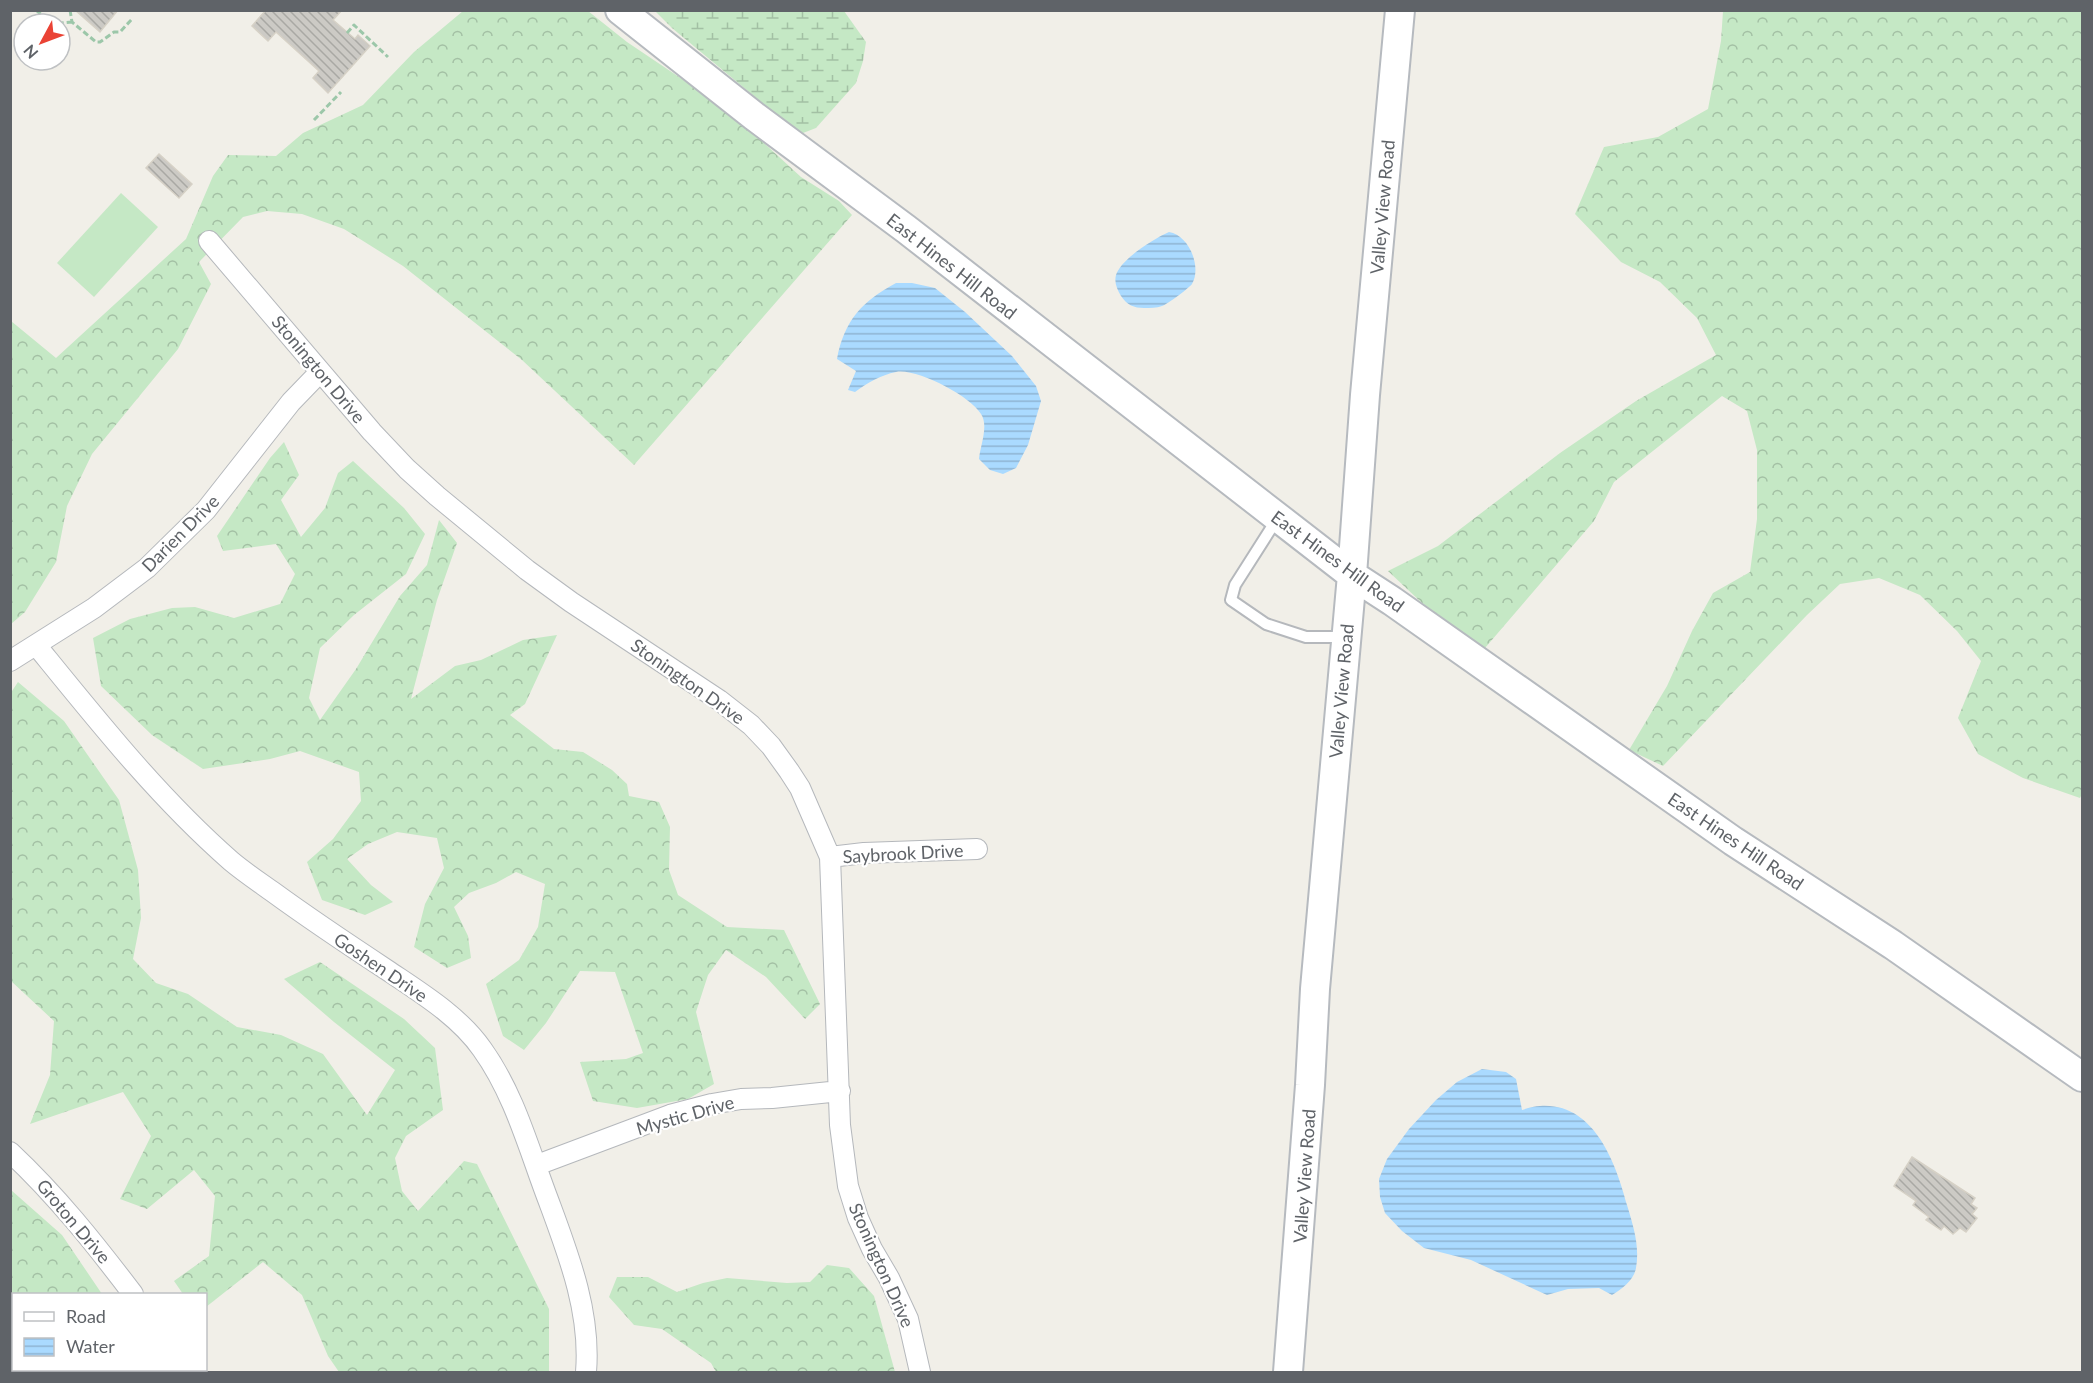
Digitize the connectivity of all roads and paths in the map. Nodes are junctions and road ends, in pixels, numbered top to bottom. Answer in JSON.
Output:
{"nodes":[{"id":1,"x":620,"y":10,"type":"edge"},
{"id":2,"x":1400,"y":10,"type":"edge"},
{"id":3,"x":132,"y":20,"type":"dead end"},
{"id":4,"x":72,"y":22,"type":"edge"},
{"id":5,"x":347,"y":33,"type":"dead end"},
{"id":6,"x":388,"y":57,"type":"dead end"},
{"id":7,"x":341,"y":92,"type":"dead end"},
{"id":8,"x":314,"y":120,"type":"dead end"},
{"id":9,"x":209,"y":241,"type":"dead end"},
{"id":10,"x":320,"y":372,"type":"junction"},
{"id":11,"x":1277,"y":518,"type":"junction"},
{"id":12,"x":1352,"y":575,"type":"junction"},
{"id":13,"x":1346,"y":637,"type":"junction"},
{"id":14,"x":36,"y":645,"type":"junction"},
{"id":15,"x":10,"y":661,"type":"edge"},
{"id":16,"x":977,"y":849,"type":"dead end"},
{"id":17,"x":830,"y":857,"type":"junction"},
{"id":18,"x":2082,"y":1077,"type":"edge"},
{"id":19,"x":840,"y":1091,"type":"junction"},
{"id":20,"x":10,"y":1152,"type":"edge"},
{"id":21,"x":537,"y":1165,"type":"junction"},
{"id":22,"x":132,"y":1293,"type":"edge"},
{"id":23,"x":586,"y":1372,"type":"edge"},
{"id":24,"x":920,"y":1372,"type":"edge"},
{"id":25,"x":1288,"y":1372,"type":"edge"}],
"edges":[{"from":1,"to":11,"type":"street","name":"East Hines Hill Road"},
{"from":2,"to":12,"type":"street","name":"Valley View Road"},
{"from":3,"to":4,"type":"path"},
{"from":5,"to":6,"type":"path"},
{"from":7,"to":8,"type":"path"},
{"from":9,"to":10,"type":"street","name":"Stonington Drive"},
{"from":10,"to":14,"type":"street","name":"Darien Drive"},
{"from":10,"to":17,"type":"street","name":"Stonington Drive"},
{"from":11,"to":12,"type":"street","name":"East Hines Hill Road"},
{"from":11,"to":13,"type":"lane"},
{"from":12,"to":13,"type":"street","name":"Valley View Road"},
{"from":12,"to":18,"type":"street","name":"East Hines Hill Road"},
{"from":13,"to":25,"type":"street","name":"Valley View Road"},
{"from":14,"to":15,"type":"street","name":"Darien Drive"},
{"from":14,"to":21,"type":"street","name":"Goshen Drive"},
{"from":16,"to":17,"type":"street","name":"Saybrook Drive"},
{"from":17,"to":19,"type":"street","name":"Stonington Drive"},
{"from":19,"to":21,"type":"street","name":"Mystic Drive"},
{"from":19,"to":24,"type":"street","name":"Stonington Drive"},
{"from":20,"to":22,"type":"street","name":"Groton Drive"},
{"from":21,"to":23,"type":"street","name":"Goshen Drive"}]}
